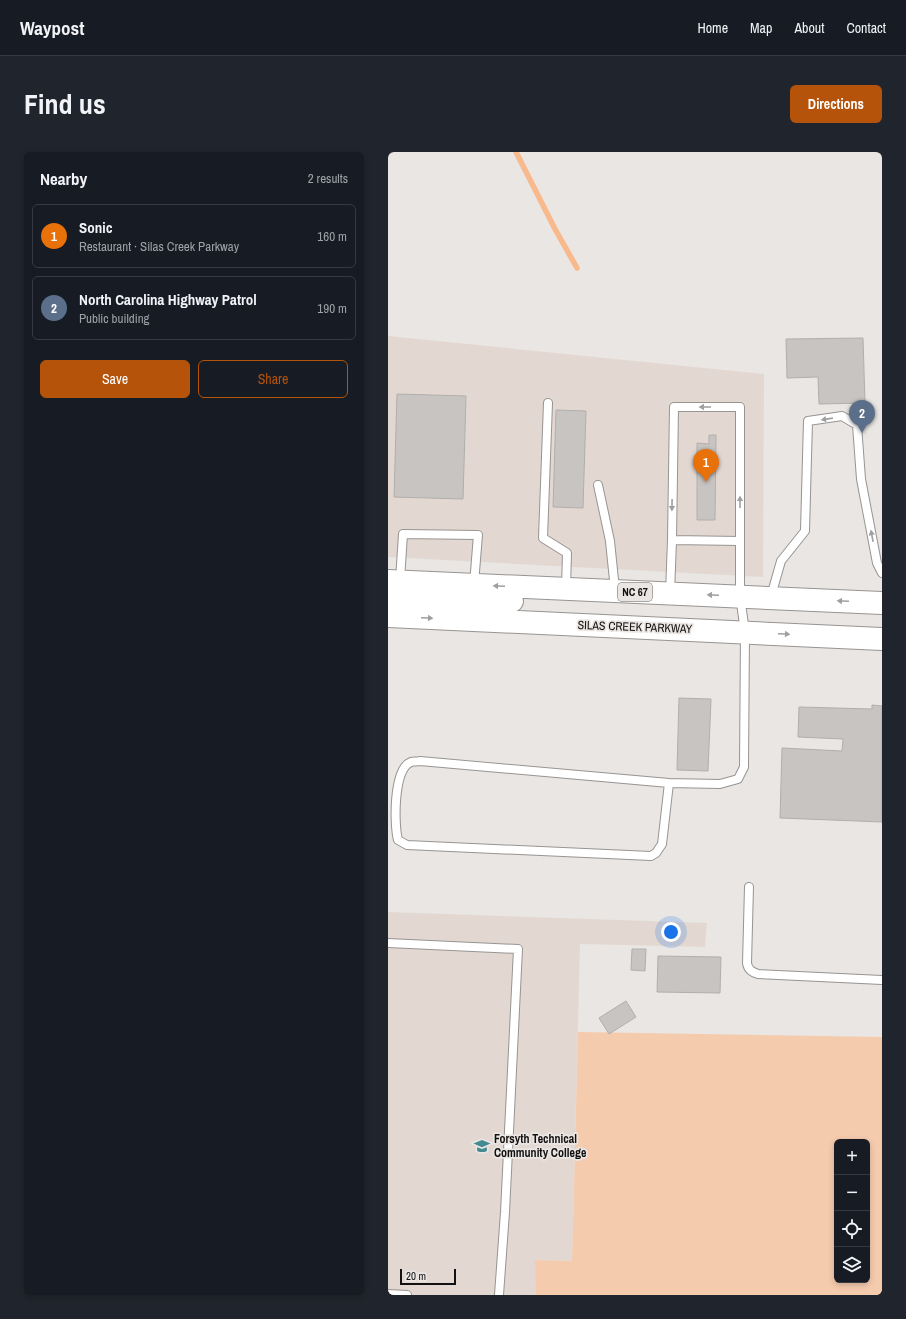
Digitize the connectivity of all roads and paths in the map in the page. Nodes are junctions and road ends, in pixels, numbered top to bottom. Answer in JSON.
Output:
{"nodes":[{"id":1,"x":548,"y":403,"type":"dead end"},
{"id":2,"x":598,"y":485,"type":"dead end"},
{"id":3,"x":672,"y":540,"type":"junction"},
{"id":4,"x":740,"y":541,"type":"junction"},
{"id":5,"x":882,"y":573,"type":"edge"},
{"id":6,"x":474,"y":585,"type":"junction"},
{"id":7,"x":392,"y":586,"type":"edge"},
{"id":8,"x":555,"y":588,"type":"junction"},
{"id":9,"x":616,"y":591,"type":"junction"},
{"id":10,"x":670,"y":593,"type":"junction"},
{"id":11,"x":740,"y":596,"type":"junction"},
{"id":12,"x":771,"y":598,"type":"junction"},
{"id":13,"x":882,"y":603,"type":"edge"},
{"id":14,"x":388,"y":616,"type":"edge"},
{"id":15,"x":745,"y":632,"type":"junction"},
{"id":16,"x":882,"y":639,"type":"edge"},
{"id":17,"x":669,"y":783,"type":"junction"},
{"id":18,"x":749,"y":887,"type":"dead end"},
{"id":19,"x":388,"y":943,"type":"edge"},
{"id":20,"x":882,"y":980,"type":"edge"},
{"id":21,"x":388,"y":1294,"type":"edge"},
{"id":22,"x":407,"y":1295,"type":"edge"},
{"id":23,"x":500,"y":1295,"type":"edge"}],
"edges":[{"from":1,"to":8,"type":"lane"},
{"from":2,"to":9,"type":"lane"},
{"from":3,"to":4,"type":"lane"},
{"from":4,"to":3,"type":"lane","one_way":true},
{"from":3,"to":10,"type":"lane"},
{"from":4,"to":11,"type":"lane"},
{"from":5,"to":12,"type":"lane","one_way":true},
{"from":6,"to":7,"type":"main road","number":"NC 67"},
{"from":6,"to":7,"type":"lane"},
{"from":8,"to":6,"type":"main road","number":"NC 67","one_way":true},
{"from":7,"to":8,"type":"main road"},
{"from":8,"to":9,"type":"main road","number":"NC 67"},
{"from":9,"to":10,"type":"main road","number":"NC 67"},
{"from":11,"to":10,"type":"main road","number":"NC 67","one_way":true},
{"from":11,"to":12,"type":"main road","number":"NC 67"},
{"from":11,"to":15,"type":"lane"},
{"from":13,"to":12,"type":"main road","number":"NC 67","one_way":true},
{"from":14,"to":15,"type":"main road","name":"SILAS CREEK PARKWAY","one_way":true},
{"from":15,"to":16,"type":"main road","name":"SILAS CREEK PARKWAY","one_way":true},
{"from":15,"to":17,"type":"lane"},
{"from":17,"to":17,"type":"lane"},
{"from":18,"to":20,"type":"lane"},
{"from":19,"to":23,"type":"lane"},
{"from":21,"to":22,"type":"lane"}]}
